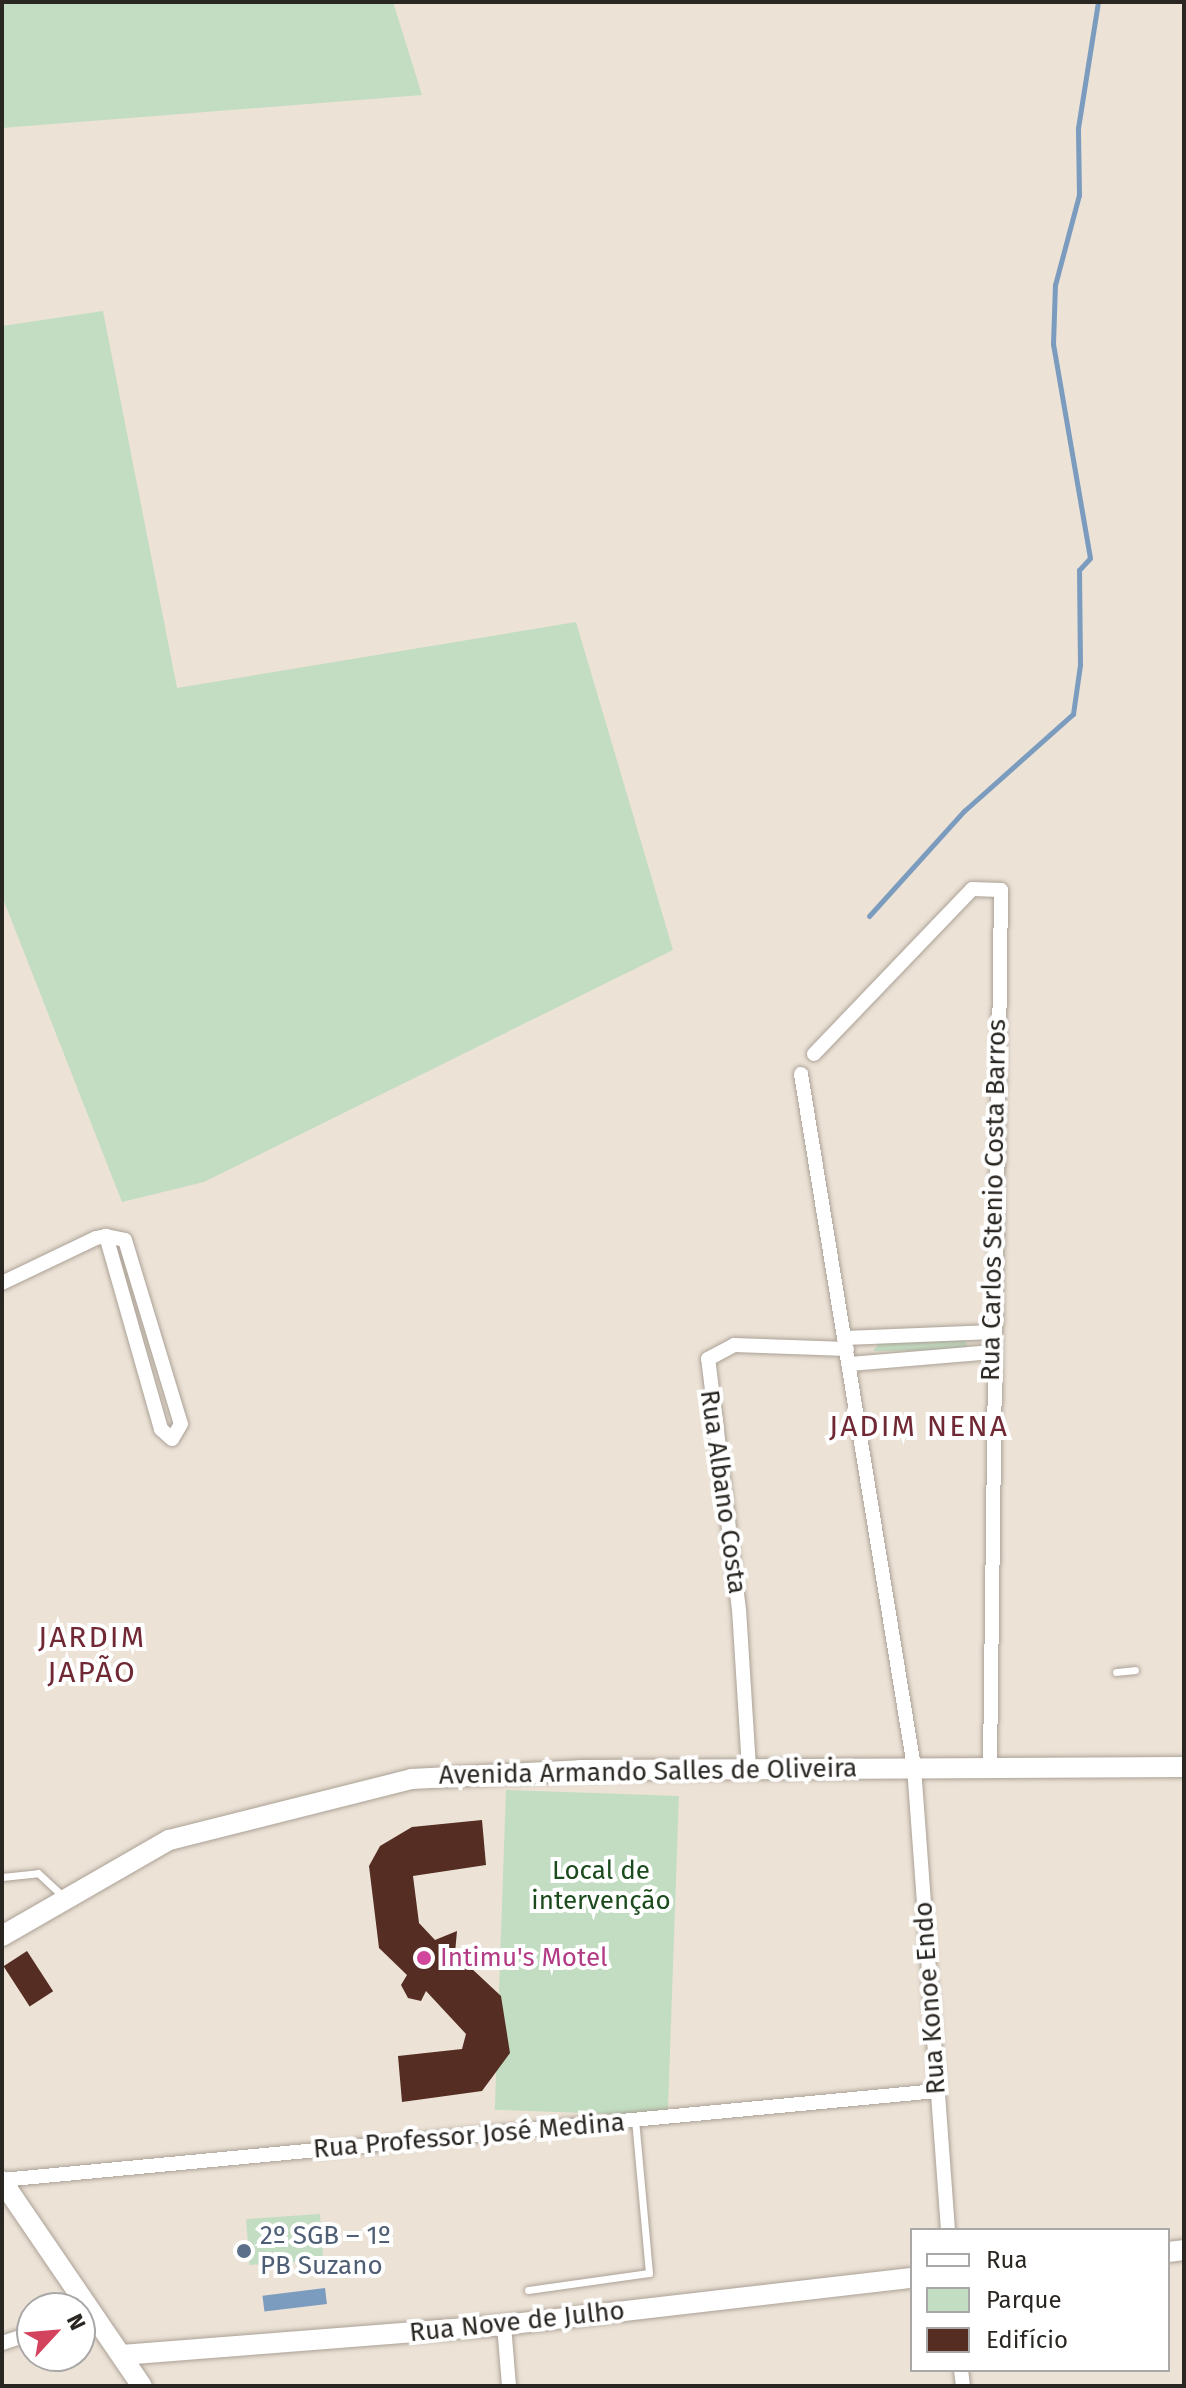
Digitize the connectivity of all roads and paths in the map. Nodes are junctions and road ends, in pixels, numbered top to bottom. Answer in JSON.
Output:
{"nodes":[{"id":1,"x":814,"y":1054,"type":"dead end"},
{"id":2,"x":801,"y":1074,"type":"dead end"},
{"id":3,"x":106,"y":1236,"type":"junction"},
{"id":4,"x":2,"y":1283,"type":"edge"},
{"id":5,"x":148,"y":1313,"type":"junction"},
{"id":6,"x":131,"y":1319,"type":"junction"},
{"id":7,"x":993,"y":1332,"type":"junction"},
{"id":8,"x":153,"y":1334,"type":"junction"},
{"id":9,"x":136,"y":1339,"type":"junction"},
{"id":10,"x":847,"y":1350,"type":"junction"},
{"id":11,"x":992,"y":1352,"type":"junction"},
{"id":12,"x":1135,"y":1670,"type":"dead end"},
{"id":13,"x":1116,"y":1672,"type":"dead end"},
{"id":14,"x":990,"y":1766,"type":"junction"},
{"id":15,"x":914,"y":1767,"type":"junction"},
{"id":16,"x":1184,"y":1767,"type":"edge"},
{"id":17,"x":749,"y":1768,"type":"junction"},
{"id":18,"x":2,"y":1877,"type":"edge"},
{"id":19,"x":66,"y":1899,"type":"junction"},
{"id":20,"x":2,"y":1936,"type":"edge"},
{"id":21,"x":936,"y":2091,"type":"junction"},
{"id":22,"x":635,"y":2120,"type":"junction"},
{"id":23,"x":2,"y":2180,"type":"edge"},
{"id":24,"x":948,"y":2228,"type":"edge"},
{"id":25,"x":910,"y":2278,"type":"edge"},
{"id":26,"x":528,"y":2290,"type":"dead end"},
{"id":27,"x":72,"y":2292,"type":"edge"},
{"id":28,"x":504,"y":2325,"type":"junction"},
{"id":29,"x":96,"y":2326,"type":"edge"},
{"id":30,"x":122,"y":2355,"type":"junction"},
{"id":31,"x":142,"y":2386,"type":"edge"},
{"id":32,"x":509,"y":2386,"type":"edge"}],
"edges":[{"from":1,"to":7,"type":"street","name":"Rua Carlos Stenio Costa Barros"},
{"from":2,"to":10,"type":"street","name":"Rua Konoe Endo"},
{"from":3,"to":4,"type":"street"},
{"from":3,"to":5,"type":"street"},
{"from":3,"to":6,"type":"street"},
{"from":5,"to":6,"type":"lane"},
{"from":5,"to":8,"type":"street"},
{"from":6,"to":9,"type":"street"},
{"from":7,"to":10,"type":"street","name":"Rua Albano Costa"},
{"from":7,"to":11,"type":"street","name":"Rua Carlos Stenio Costa Barros"},
{"from":8,"to":9,"type":"lane"},
{"from":8,"to":9,"type":"street"},
{"from":10,"to":11,"type":"street","name":"Rua Albano Costa"},
{"from":10,"to":15,"type":"street","name":"Rua Konoe Endo"},
{"from":10,"to":17,"type":"street","name":"Rua Albano Costa"},
{"from":11,"to":14,"type":"street","name":"Rua Carlos Stenio Costa Barros"},
{"from":12,"to":13,"type":"lane"},
{"from":14,"to":15,"type":"main road","name":"Avenida Armando Salles de Oliveira"},
{"from":14,"to":16,"type":"main road","name":"Avenida Armando Salles de Oliveira"},
{"from":15,"to":17,"type":"main road","name":"Avenida Armando Salles de Oliveira"},
{"from":15,"to":21,"type":"street","name":"Rua Konoe Endo"},
{"from":17,"to":19,"type":"main road","name":"Avenida Armando Salles de Oliveira"},
{"from":18,"to":19,"type":"lane"},
{"from":19,"to":20,"type":"main road","name":"Avenida Armando Salles de Oliveira"},
{"from":21,"to":22,"type":"street","name":"Rua Professor José Medina"},
{"from":21,"to":24,"type":"street","name":"Rua Konoe Endo"},
{"from":22,"to":23,"type":"street","name":"Rua Professor José Medina"},
{"from":22,"to":26,"type":"lane"},
{"from":23,"to":27,"type":"main road"},
{"from":25,"to":28,"type":"main road","name":"Rua Nove de Julho"},
{"from":28,"to":30,"type":"main road","name":"Rua Nove de Julho"},
{"from":28,"to":32,"type":"street"},
{"from":29,"to":30,"type":"main road"},
{"from":30,"to":31,"type":"main road"}]}
